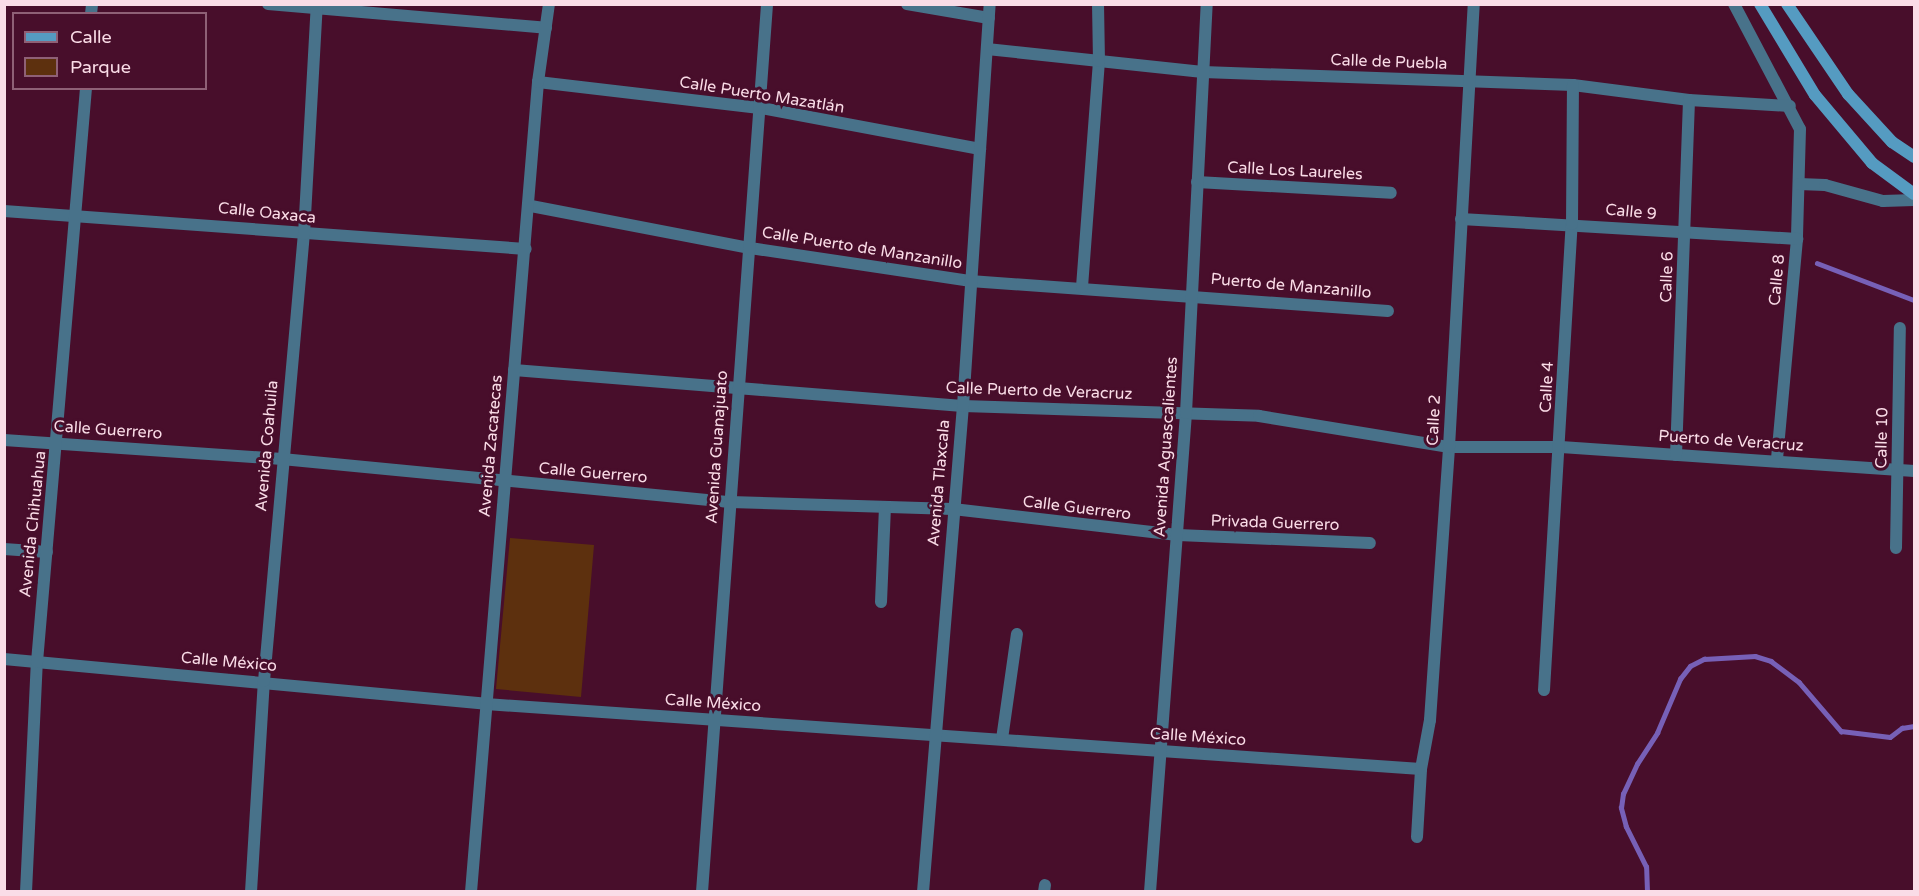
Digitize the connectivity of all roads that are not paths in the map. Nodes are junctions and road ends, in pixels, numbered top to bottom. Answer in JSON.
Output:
{"nodes":[{"id":1,"x":268,"y":4,"type":"edge"},
{"id":2,"x":549,"y":4,"type":"edge"},
{"id":3,"x":767,"y":4,"type":"edge"},
{"id":4,"x":907,"y":4,"type":"edge"},
{"id":5,"x":990,"y":4,"type":"edge"},
{"id":6,"x":1098,"y":4,"type":"edge"},
{"id":7,"x":1207,"y":4,"type":"edge"},
{"id":8,"x":1474,"y":4,"type":"edge"},
{"id":9,"x":1734,"y":4,"type":"edge"},
{"id":10,"x":1760,"y":4,"type":"edge"},
{"id":11,"x":1787,"y":4,"type":"edge"},
{"id":12,"x":317,"y":7,"type":"edge"},
{"id":13,"x":989,"y":18,"type":"junction"},
{"id":14,"x":546,"y":28,"type":"junction"},
{"id":15,"x":987,"y":49,"type":"junction"},
{"id":16,"x":1099,"y":61,"type":"junction"},
{"id":17,"x":1203,"y":72,"type":"junction"},
{"id":18,"x":538,"y":82,"type":"junction"},
{"id":19,"x":1468,"y":82,"type":"junction"},
{"id":20,"x":1573,"y":85,"type":"junction"},
{"id":21,"x":86,"y":90,"type":"edge"},
{"id":22,"x":1689,"y":100,"type":"junction"},
{"id":23,"x":1790,"y":106,"type":"junction"},
{"id":24,"x":761,"y":108,"type":"junction"},
{"id":25,"x":980,"y":149,"type":"junction"},
{"id":26,"x":1914,"y":157,"type":"edge"},
{"id":27,"x":1197,"y":182,"type":"junction"},
{"id":28,"x":1799,"y":184,"type":"junction"},
{"id":29,"x":1391,"y":194,"type":"dead end"},
{"id":30,"x":1914,"y":194,"type":"edge"},
{"id":31,"x":1914,"y":200,"type":"edge"},
{"id":32,"x":531,"y":206,"type":"junction"},
{"id":33,"x":4,"y":211,"type":"edge"},
{"id":34,"x":76,"y":216,"type":"junction"},
{"id":35,"x":1461,"y":219,"type":"junction"},
{"id":36,"x":1572,"y":224,"type":"junction"},
{"id":37,"x":1685,"y":233,"type":"junction"},
{"id":38,"x":304,"y":234,"type":"junction"},
{"id":39,"x":1797,"y":239,"type":"junction"},
{"id":40,"x":750,"y":248,"type":"junction"},
{"id":41,"x":526,"y":249,"type":"junction"},
{"id":42,"x":970,"y":281,"type":"junction"},
{"id":43,"x":1082,"y":287,"type":"junction"},
{"id":44,"x":1191,"y":294,"type":"junction"},
{"id":45,"x":1388,"y":311,"type":"dead end"},
{"id":46,"x":1900,"y":328,"type":"dead end"},
{"id":47,"x":514,"y":370,"type":"junction"},
{"id":48,"x":738,"y":388,"type":"junction"},
{"id":49,"x":963,"y":406,"type":"junction"},
{"id":50,"x":1186,"y":413,"type":"junction"},
{"id":51,"x":4,"y":440,"type":"edge"},
{"id":52,"x":58,"y":443,"type":"junction"},
{"id":53,"x":1449,"y":447,"type":"junction"},
{"id":54,"x":1561,"y":447,"type":"junction"},
{"id":55,"x":1676,"y":455,"type":"junction"},
{"id":56,"x":282,"y":459,"type":"junction"},
{"id":57,"x":1777,"y":459,"type":"junction"},
{"id":58,"x":1914,"y":471,"type":"edge"},
{"id":59,"x":1898,"y":472,"type":"junction"},
{"id":60,"x":504,"y":482,"type":"junction"},
{"id":61,"x":730,"y":502,"type":"junction"},
{"id":62,"x":885,"y":507,"type":"junction"},
{"id":63,"x":953,"y":508,"type":"junction"},
{"id":64,"x":1178,"y":536,"type":"junction"},
{"id":65,"x":1370,"y":543,"type":"dead end"},
{"id":66,"x":4,"y":549,"type":"edge"},
{"id":67,"x":1896,"y":549,"type":"dead end"},
{"id":68,"x":47,"y":552,"type":"junction"},
{"id":69,"x":881,"y":602,"type":"dead end"},
{"id":70,"x":1017,"y":634,"type":"dead end"},
{"id":71,"x":4,"y":659,"type":"edge"},
{"id":72,"x":36,"y":662,"type":"junction"},
{"id":73,"x":264,"y":681,"type":"junction"},
{"id":74,"x":1544,"y":690,"type":"dead end"},
{"id":75,"x":486,"y":704,"type":"junction"},
{"id":76,"x":713,"y":719,"type":"junction"},
{"id":77,"x":936,"y":734,"type":"junction"},
{"id":78,"x":1002,"y":739,"type":"junction"},
{"id":79,"x":1160,"y":751,"type":"junction"},
{"id":80,"x":1420,"y":769,"type":"junction"},
{"id":81,"x":1417,"y":837,"type":"dead end"},
{"id":82,"x":26,"y":891,"type":"edge"},
{"id":83,"x":252,"y":891,"type":"edge"},
{"id":84,"x":471,"y":891,"type":"edge"},
{"id":85,"x":702,"y":891,"type":"edge"},
{"id":86,"x":922,"y":891,"type":"edge"},
{"id":87,"x":1150,"y":891,"type":"edge"}],
"edges":[{"from":1,"to":12,"type":"street"},
{"from":2,"to":14,"type":"street","name":"Avenida Zacatecas"},
{"from":3,"to":24,"type":"street","name":"Avenida Guanajuato"},
{"from":4,"to":13,"type":"street"},
{"from":5,"to":13,"type":"street","name":"Avenida Tlaxcala"},
{"from":6,"to":16,"type":"street"},
{"from":7,"to":17,"type":"street","name":"Avenida Aguascalientes"},
{"from":8,"to":19,"type":"street","name":"Calle 2"},
{"from":9,"to":23,"type":"street","name":"Calle 8"},
{"from":10,"to":30,"type":"main road"},
{"from":11,"to":26,"type":"main road"},
{"from":12,"to":14,"type":"street"},
{"from":12,"to":38,"type":"street","name":"Avenida Coahuila"},
{"from":13,"to":15,"type":"street","name":"Avenida Tlaxcala"},
{"from":14,"to":18,"type":"street","name":"Avenida Zacatecas"},
{"from":15,"to":16,"type":"street","name":"Calle de Puebla"},
{"from":15,"to":25,"type":"street","name":"Avenida Tlaxcala"},
{"from":16,"to":17,"type":"street","name":"Calle de Puebla"},
{"from":16,"to":43,"type":"street"},
{"from":17,"to":19,"type":"street","name":"Calle de Puebla"},
{"from":17,"to":27,"type":"street","name":"Avenida Aguascalientes"},
{"from":18,"to":24,"type":"street","name":"Calle Puerto Mazatlán"},
{"from":18,"to":32,"type":"street","name":"Avenida Zacatecas"},
{"from":19,"to":20,"type":"street","name":"Calle de Puebla"},
{"from":19,"to":35,"type":"street","name":"Calle 2"},
{"from":20,"to":22,"type":"street","name":"Calle de Puebla"},
{"from":20,"to":36,"type":"street","name":"Calle 4"},
{"from":21,"to":34,"type":"street","name":"Avenida Chihuahua"},
{"from":22,"to":23,"type":"street","name":"Calle de Puebla"},
{"from":22,"to":37,"type":"street","name":"Calle 6"},
{"from":23,"to":28,"type":"street","name":"Calle 8"},
{"from":24,"to":25,"type":"street","name":"Calle Puerto Mazatlán"},
{"from":24,"to":40,"type":"street","name":"Avenida Guanajuato"},
{"from":25,"to":42,"type":"street","name":"Avenida Tlaxcala"},
{"from":27,"to":29,"type":"street","name":"Calle Los Laureles"},
{"from":27,"to":44,"type":"street","name":"Avenida Aguascalientes"},
{"from":28,"to":31,"type":"street"},
{"from":28,"to":39,"type":"street","name":"Calle 8"},
{"from":32,"to":40,"type":"street","name":"Calle Puerto de Manzanillo"},
{"from":32,"to":41,"type":"street","name":"Avenida Zacatecas"},
{"from":33,"to":34,"type":"street","name":"Calle Oaxaca"},
{"from":34,"to":38,"type":"street","name":"Calle Oaxaca"},
{"from":34,"to":52,"type":"street","name":"Avenida Chihuahua"},
{"from":35,"to":36,"type":"street","name":"Calle 9"},
{"from":35,"to":53,"type":"street","name":"Calle 2"},
{"from":36,"to":37,"type":"street","name":"Calle 9"},
{"from":36,"to":54,"type":"street","name":"Calle 4"},
{"from":37,"to":39,"type":"street","name":"Calle 9"},
{"from":37,"to":55,"type":"street","name":"Calle 6"},
{"from":38,"to":41,"type":"street","name":"Calle Oaxaca"},
{"from":38,"to":56,"type":"street","name":"Avenida Coahuila"},
{"from":39,"to":57,"type":"street","name":"Calle 8"},
{"from":40,"to":42,"type":"street","name":"Calle Puerto de Manzanillo"},
{"from":40,"to":48,"type":"street","name":"Avenida Guanajuato"},
{"from":41,"to":47,"type":"street","name":"Avenida Zacatecas"},
{"from":42,"to":43,"type":"street","name":"Calle Puerto de Manzanillo"},
{"from":42,"to":49,"type":"street","name":"Avenida Tlaxcala"},
{"from":43,"to":44,"type":"street","name":"Calle Puerto de Manzanillo"},
{"from":44,"to":45,"type":"street","name":"Puerto de Manzanillo"},
{"from":44,"to":50,"type":"street","name":"Avenida Aguascalientes"},
{"from":46,"to":59,"type":"street","name":"Calle 10"},
{"from":47,"to":48,"type":"street","name":"Calle Puerto de Veracruz"},
{"from":47,"to":60,"type":"street","name":"Avenida Zacatecas"},
{"from":48,"to":49,"type":"street","name":"Calle Puerto de Veracruz"},
{"from":48,"to":61,"type":"street","name":"Avenida Guanajuato"},
{"from":49,"to":50,"type":"street","name":"Calle Puerto de Veracruz"},
{"from":49,"to":63,"type":"street","name":"Avenida Tlaxcala"},
{"from":50,"to":53,"type":"street","name":"Calle Puerto de Veracruz"},
{"from":50,"to":64,"type":"street","name":"Avenida Aguascalientes"},
{"from":51,"to":52,"type":"street","name":"Calle Guerrero"},
{"from":52,"to":56,"type":"street","name":"Calle Guerrero"},
{"from":52,"to":68,"type":"street","name":"Avenida Chihuahua"},
{"from":53,"to":54,"type":"street","name":"Calle Puerto de Veracruz"},
{"from":53,"to":80,"type":"street","name":"Calle 2"},
{"from":54,"to":55,"type":"street","name":"Puerto de Veracruz"},
{"from":54,"to":74,"type":"street","name":"Calle 4"},
{"from":55,"to":57,"type":"street","name":"Puerto de Veracruz"},
{"from":56,"to":60,"type":"street","name":"Calle Guerrero"},
{"from":56,"to":73,"type":"street","name":"Avenida Coahuila"},
{"from":57,"to":59,"type":"street","name":"Puerto de Veracruz"},
{"from":58,"to":59,"type":"street","name":"Puerto de Veracruz"},
{"from":59,"to":67,"type":"street","name":"Calle 10"},
{"from":60,"to":61,"type":"street","name":"Calle Guerrero"},
{"from":60,"to":75,"type":"street","name":"Avenida Zacatecas"},
{"from":61,"to":62,"type":"street","name":"Calle Guerrero"},
{"from":61,"to":76,"type":"street","name":"Avenida Guanajuato"},
{"from":62,"to":63,"type":"street","name":"Calle Guerrero"},
{"from":62,"to":69,"type":"street"},
{"from":63,"to":64,"type":"street","name":"Calle Guerrero"},
{"from":63,"to":77,"type":"street","name":"Avenida Tlaxcala"},
{"from":64,"to":65,"type":"street","name":"Privada Guerrero"},
{"from":64,"to":79,"type":"street","name":"Avenida Aguascalientes"},
{"from":66,"to":68,"type":"street"},
{"from":68,"to":72,"type":"street","name":"Avenida Chihuahua"},
{"from":70,"to":78,"type":"street"},
{"from":71,"to":72,"type":"street","name":"Calle México"},
{"from":72,"to":73,"type":"street","name":"Calle México"},
{"from":72,"to":82,"type":"street","name":"Avenida Chihuahua"},
{"from":73,"to":75,"type":"street","name":"Calle México"},
{"from":73,"to":83,"type":"street","name":"Avenida Coahuila"},
{"from":75,"to":76,"type":"street","name":"Calle México"},
{"from":75,"to":84,"type":"street","name":"Avenida Zacatecas"},
{"from":76,"to":77,"type":"street","name":"Calle México"},
{"from":76,"to":85,"type":"street","name":"Avenida Guanajuato"},
{"from":77,"to":78,"type":"street","name":"Calle México"},
{"from":77,"to":86,"type":"street","name":"Avenida Tlaxcala"},
{"from":78,"to":79,"type":"street","name":"Calle México"},
{"from":79,"to":80,"type":"street","name":"Calle México"},
{"from":79,"to":87,"type":"street","name":"Avenida Aguascalientes"},
{"from":80,"to":81,"type":"street","name":"Calle 2"}]}
